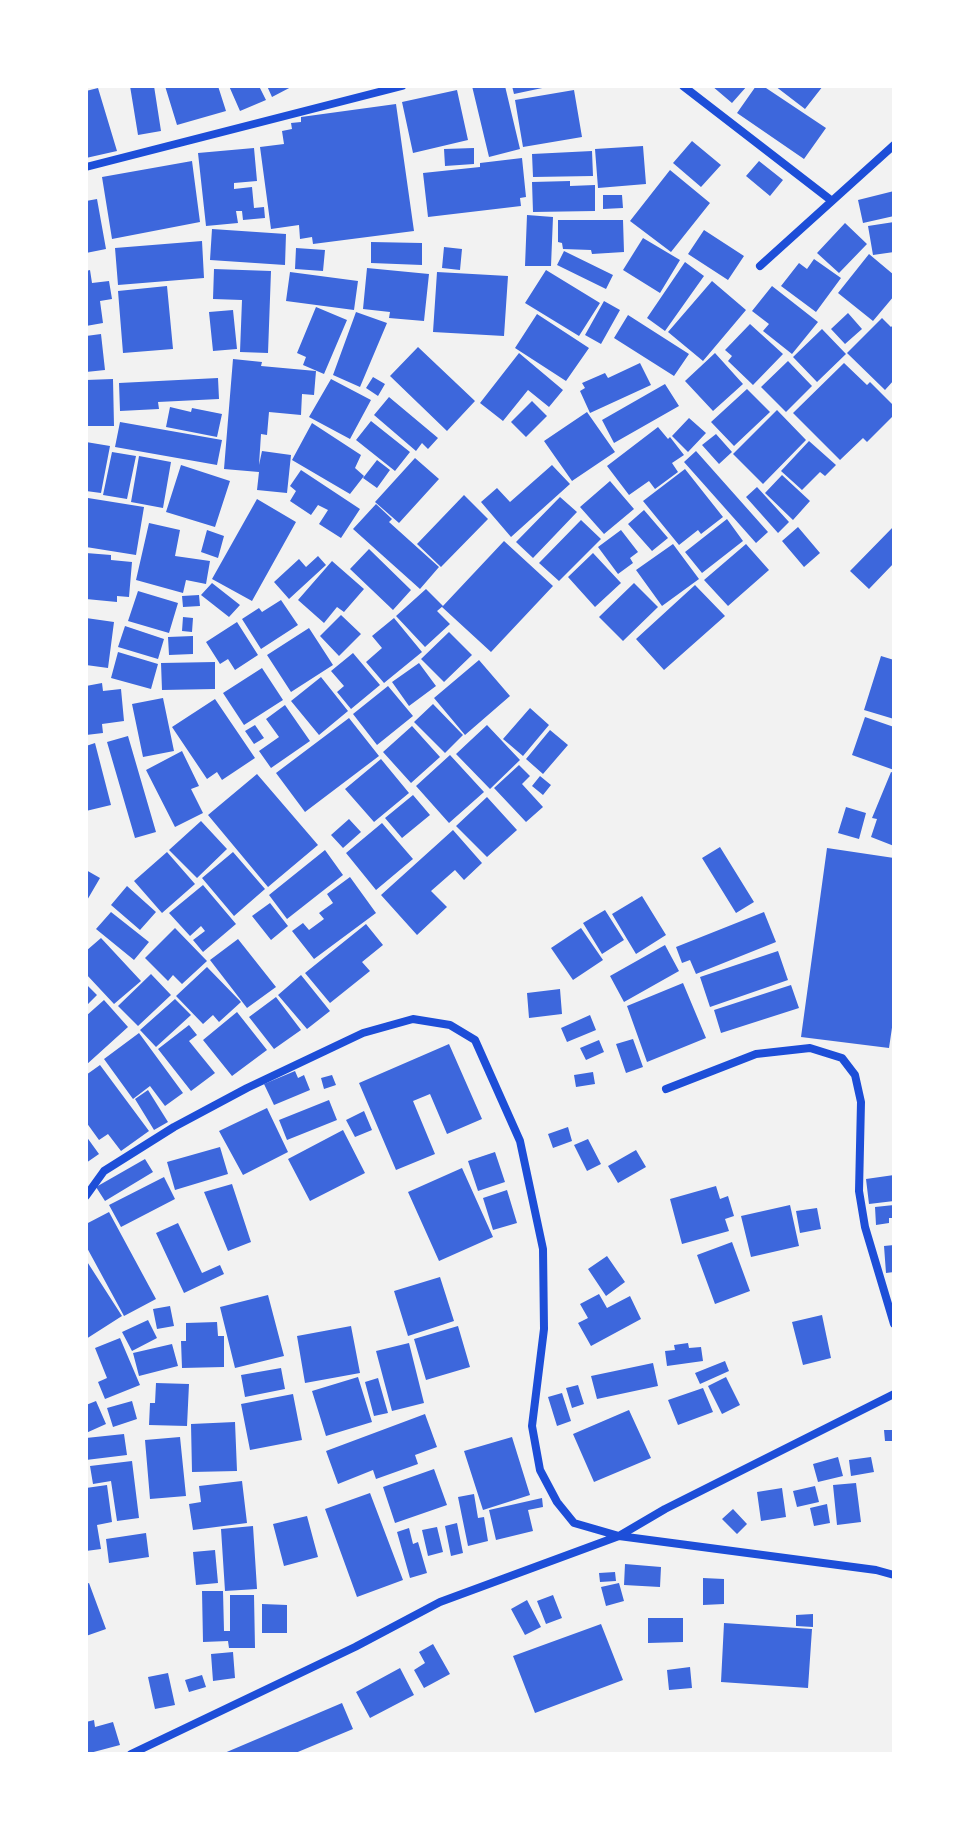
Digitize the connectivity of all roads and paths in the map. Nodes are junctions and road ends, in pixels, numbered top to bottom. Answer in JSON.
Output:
{"nodes":[{"id":1,"x":402,"y":86,"type":"edge"},
{"id":2,"x":683,"y":86,"type":"edge"},
{"id":3,"x":894,"y":145,"type":"edge"},
{"id":4,"x":86,"y":167,"type":"edge"},
{"id":5,"x":832,"y":201,"type":"junction"},
{"id":6,"x":760,"y":266,"type":"dead end"},
{"id":7,"x":666,"y":1089,"type":"dead end"},
{"id":8,"x":86,"y":1196,"type":"edge"},
{"id":9,"x":894,"y":1324,"type":"edge"},
{"id":10,"x":894,"y":1394,"type":"edge"},
{"id":11,"x":619,"y":1536,"type":"junction"},
{"id":12,"x":894,"y":1575,"type":"edge"},
{"id":13,"x":131,"y":1754,"type":"edge"}],
"edges":[{"from":1,"to":4,"type":"street"},
{"from":2,"to":5,"type":"street"},
{"from":3,"to":5,"type":"street"},
{"from":5,"to":6,"type":"street"},
{"from":7,"to":9,"type":"street"},
{"from":8,"to":11,"type":"street"},
{"from":10,"to":11,"type":"street"},
{"from":11,"to":12,"type":"street"},
{"from":11,"to":13,"type":"street"}]}
